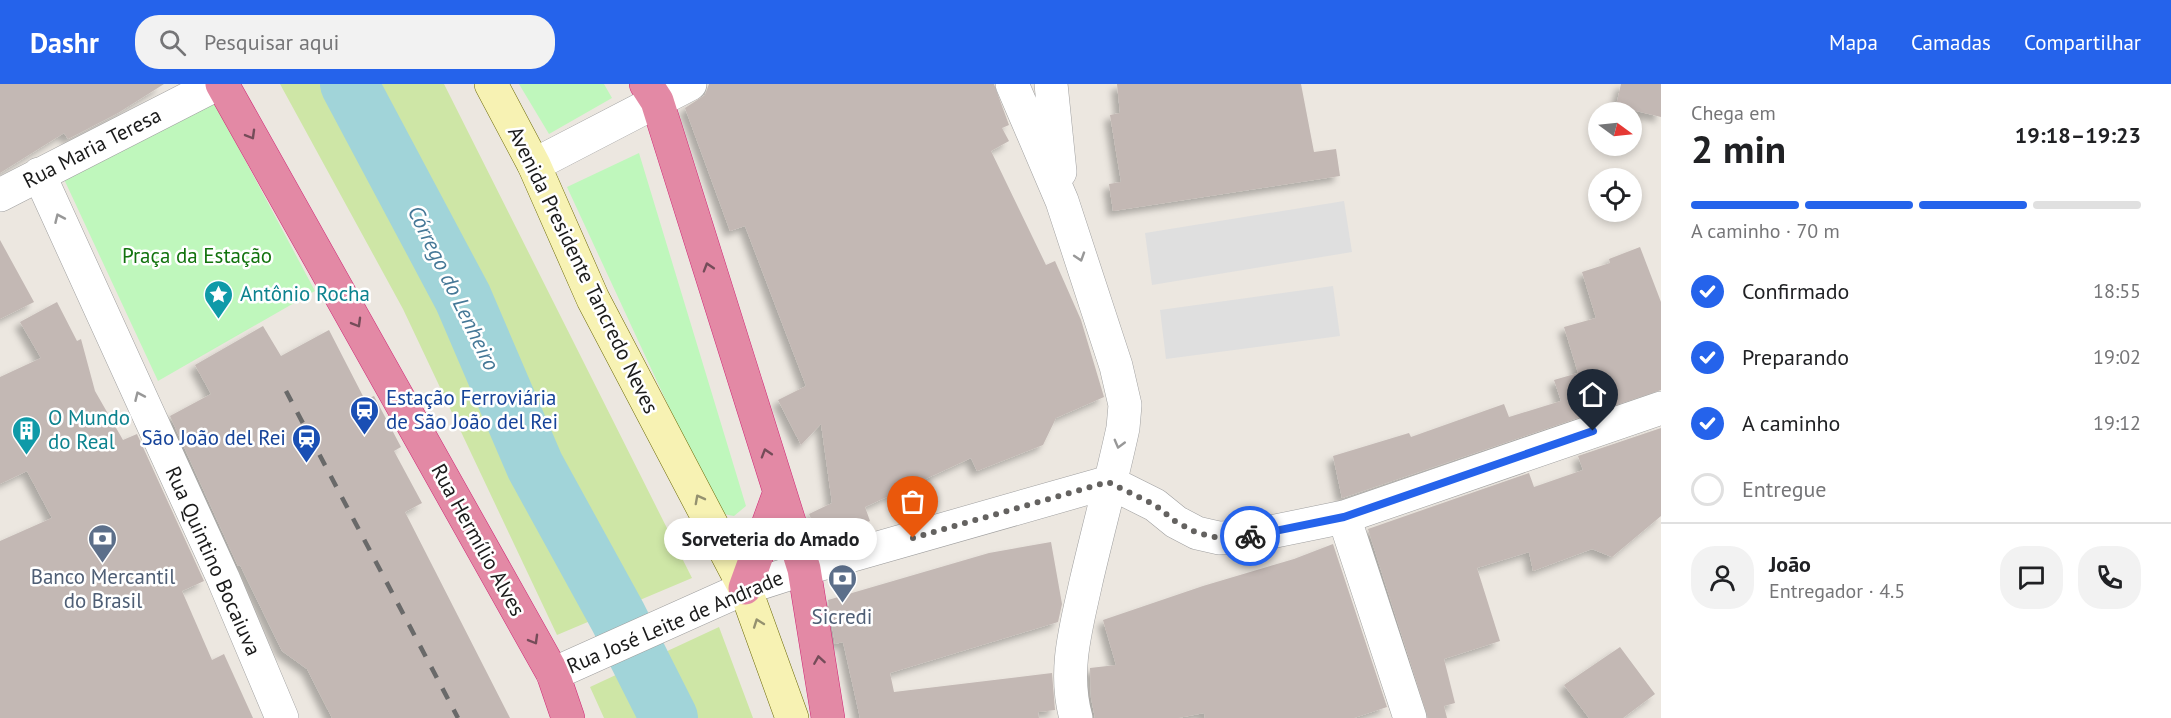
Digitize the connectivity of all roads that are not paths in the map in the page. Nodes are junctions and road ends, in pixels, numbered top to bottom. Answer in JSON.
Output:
{"nodes":[{"id":1,"x":217,"y":84,"type":"edge"},
{"id":2,"x":222,"y":84,"type":"edge"},
{"id":3,"x":491,"y":84,"type":"edge"},
{"id":4,"x":690,"y":84,"type":"edge"},
{"id":5,"x":1012,"y":84,"type":"edge"},
{"id":6,"x":1052,"y":84,"type":"edge"},
{"id":7,"x":651,"y":93,"type":"edge"},
{"id":8,"x":534,"y":165,"type":"junction"},
{"id":9,"x":39,"y":174,"type":"junction"},
{"id":10,"x":0,"y":195,"type":"edge"},
{"id":11,"x":1062,"y":201,"type":"junction"},
{"id":12,"x":1661,"y":408,"type":"edge"},
{"id":13,"x":1108,"y":482,"type":"junction"},
{"id":14,"x":778,"y":494,"type":"junction"},
{"id":15,"x":1344,"y":517,"type":"junction"},
{"id":16,"x":804,"y":568,"type":"junction"},
{"id":17,"x":740,"y":590,"type":"junction"},
{"id":18,"x":553,"y":674,"type":"junction"},
{"id":19,"x":1398,"y":715,"type":"edge"},
{"id":20,"x":282,"y":718,"type":"edge"},
{"id":21,"x":568,"y":718,"type":"edge"},
{"id":22,"x":792,"y":718,"type":"edge"},
{"id":23,"x":828,"y":718,"type":"edge"},
{"id":24,"x":1076,"y":718,"type":"edge"}],
"edges":[{"from":1,"to":9,"type":"street","name":"Rua Maria Teresa"},
{"from":2,"to":18,"type":"highway","name":"Rua Hermílio Alves","one_way":true},
{"from":3,"to":8,"type":"main road","name":"Avenida Presidente Tancredo Neves"},
{"from":4,"to":7,"type":"street"},
{"from":5,"to":11,"type":"street"},
{"from":6,"to":11,"type":"street"},
{"from":7,"to":8,"type":"street"},
{"from":14,"to":7,"type":"highway","one_way":true},
{"from":17,"to":8,"type":"main road","name":"Avenida Presidente Tancredo Neves","one_way":true},
{"from":9,"to":10,"type":"street","name":"Rua Maria Teresa"},
{"from":20,"to":9,"type":"street","name":"Rua Quintino Bocaiuva","one_way":true},
{"from":11,"to":13,"type":"street","one_way":true},
{"from":12,"to":15,"type":"street"},
{"from":13,"to":15,"type":"street"},
{"from":13,"to":16,"type":"street","name":"Rua José Leite de Andrade"},
{"from":13,"to":24,"type":"street"},
{"from":14,"to":16,"type":"highway"},
{"from":14,"to":17,"type":"highway"},
{"from":15,"to":19,"type":"street"},
{"from":16,"to":17,"type":"street","name":"Rua José Leite de Andrade"},
{"from":23,"to":16,"type":"highway","one_way":true},
{"from":17,"to":18,"type":"street","name":"Rua José Leite de Andrade"},
{"from":22,"to":17,"type":"main road","name":"Avenida Presidente Tancredo Neves","one_way":true},
{"from":18,"to":21,"type":"highway","name":"Rua Hermílio Alves"}]}
